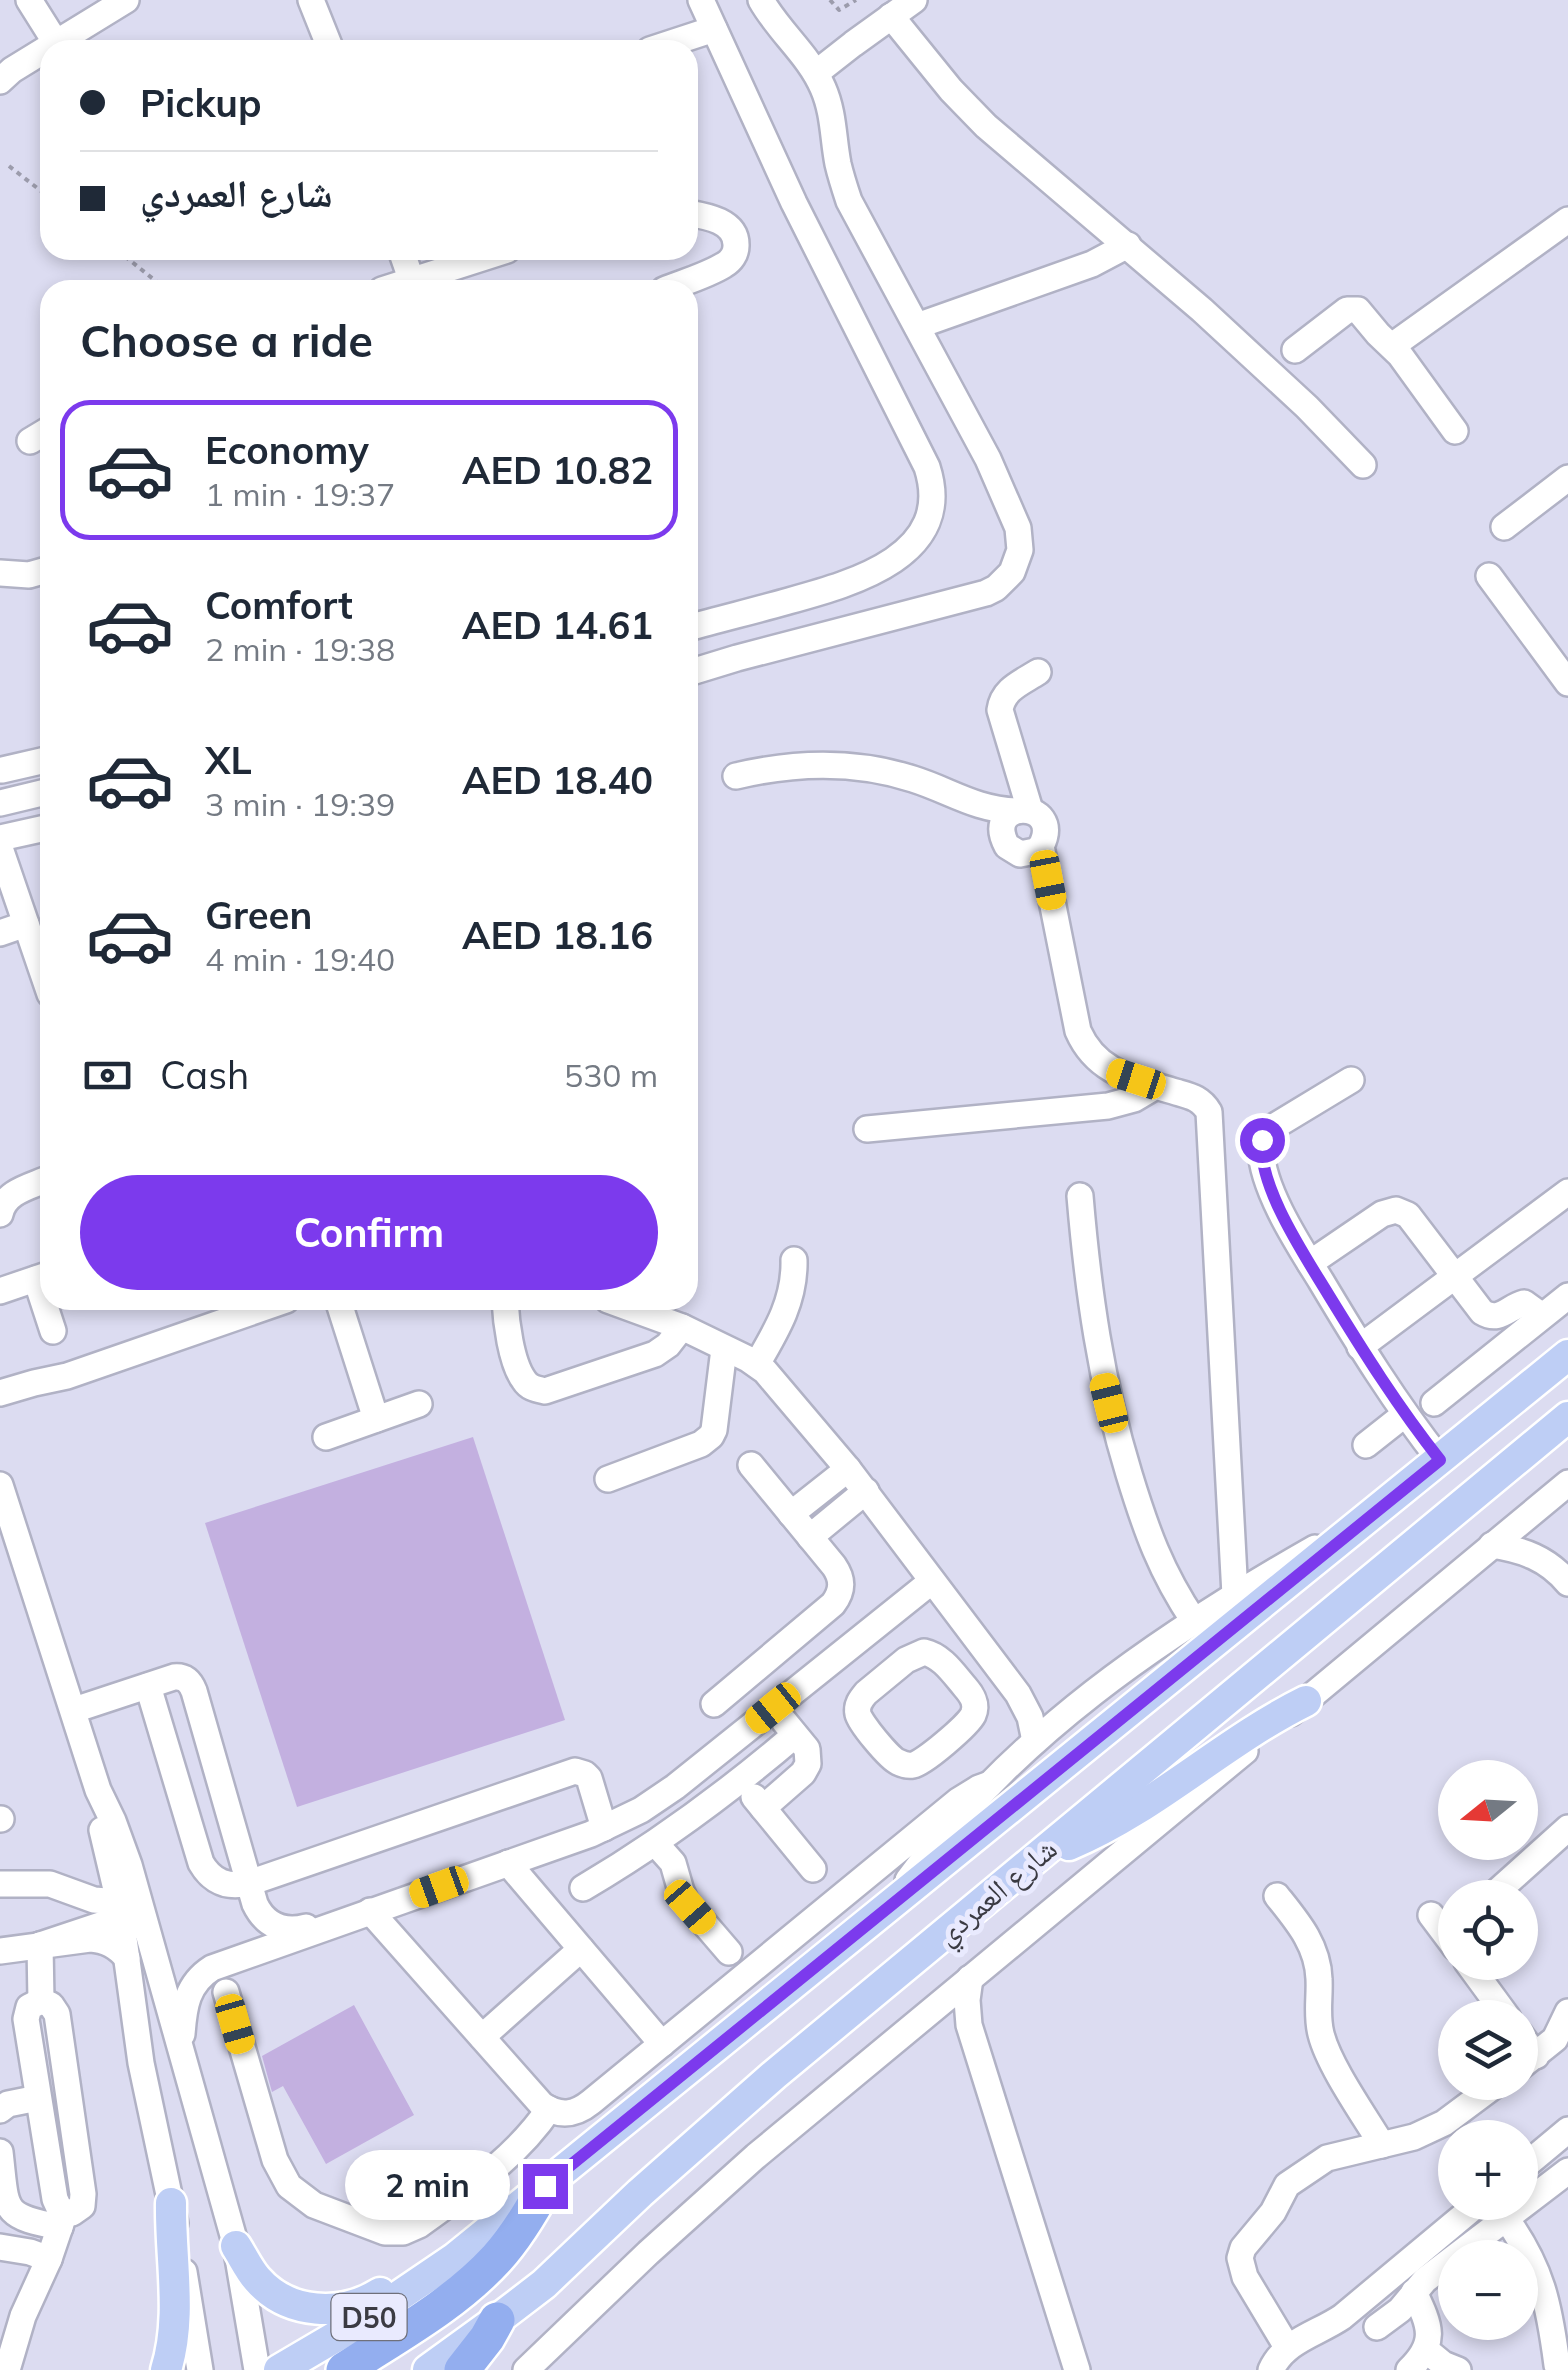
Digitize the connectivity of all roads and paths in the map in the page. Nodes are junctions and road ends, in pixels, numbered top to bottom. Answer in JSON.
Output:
{"nodes":[{"id":1,"x":29,"y":0,"type":"edge"},
{"id":2,"x":126,"y":0,"type":"edge"},
{"id":3,"x":311,"y":0,"type":"edge"},
{"id":4,"x":701,"y":0,"type":"edge"},
{"id":5,"x":761,"y":0,"type":"edge"},
{"id":6,"x":830,"y":0,"type":"edge"},
{"id":7,"x":856,"y":0,"type":"edge"},
{"id":8,"x":914,"y":0,"type":"edge"},
{"id":9,"x":891,"y":16,"type":"junction"},
{"id":10,"x":714,"y":29,"type":"junction"},
{"id":11,"x":54,"y":40,"type":"edge"},
{"id":12,"x":62,"y":40,"type":"edge"},
{"id":13,"x":328,"y":40,"type":"edge"},
{"id":14,"x":680,"y":40,"type":"edge"},
{"id":15,"x":40,"y":53,"type":"edge"},
{"id":16,"x":816,"y":73,"type":"junction"},
{"id":17,"x":0,"y":80,"type":"edge"},
{"id":18,"x":9,"y":166,"type":"dead end"},
{"id":19,"x":40,"y":190,"type":"edge"},
{"id":20,"x":698,"y":215,"type":"edge"},
{"id":21,"x":1568,"y":220,"type":"edge"},
{"id":22,"x":1128,"y":244,"type":"junction"},
{"id":23,"x":130,"y":260,"type":"edge"},
{"id":24,"x":477,"y":260,"type":"edge"},
{"id":25,"x":465,"y":264,"type":"junction"},
{"id":26,"x":156,"y":280,"type":"edge"},
{"id":27,"x":427,"y":280,"type":"edge"},
{"id":28,"x":471,"y":280,"type":"edge"},
{"id":29,"x":688,"y":280,"type":"edge"},
{"id":30,"x":917,"y":326,"type":"junction"},
{"id":31,"x":1392,"y":346,"type":"junction"},
{"id":32,"x":1295,"y":350,"type":"dead end"},
{"id":33,"x":1455,"y":431,"type":"dead end"},
{"id":34,"x":1363,"y":464,"type":"dead end"},
{"id":35,"x":1568,"y":478,"type":"edge"},
{"id":36,"x":1504,"y":527,"type":"dead end"},
{"id":37,"x":40,"y":572,"type":"edge"},
{"id":38,"x":0,"y":573,"type":"edge"},
{"id":39,"x":1489,"y":576,"type":"dead end"},
{"id":40,"x":698,"y":625,"type":"edge"},
{"id":41,"x":1563,"y":666,"type":"edge"},
{"id":42,"x":698,"y":670,"type":"edge"},
{"id":43,"x":1038,"y":672,"type":"dead end"},
{"id":44,"x":40,"y":761,"type":"edge"},
{"id":45,"x":2,"y":770,"type":"edge"},
{"id":46,"x":736,"y":776,"type":"dead end"},
{"id":47,"x":40,"y":793,"type":"edge"},
{"id":48,"x":967,"y":802,"type":"junction"},
{"id":49,"x":0,"y":803,"type":"edge"},
{"id":50,"x":1023,"y":811,"type":"junction"},
{"id":51,"x":40,"y":829,"type":"edge"},
{"id":52,"x":0,"y":838,"type":"edge"},
{"id":53,"x":1003,"y":840,"type":"junction"},
{"id":54,"x":1041,"y":846,"type":"junction"},
{"id":55,"x":0,"y":848,"type":"edge"},
{"id":56,"x":26,"y":924,"type":"junction"},
{"id":57,"x":0,"y":933,"type":"edge"},
{"id":58,"x":40,"y":965,"type":"edge"},
{"id":59,"x":1351,"y":1080,"type":"dead end"},
{"id":60,"x":1156,"y":1086,"type":"junction"},
{"id":61,"x":868,"y":1128,"type":"dead end"},
{"id":62,"x":40,"y":1182,"type":"edge"},
{"id":63,"x":1568,"y":1192,"type":"edge"},
{"id":64,"x":1080,"y":1196,"type":"dead end"},
{"id":65,"x":0,"y":1214,"type":"edge"},
{"id":66,"x":794,"y":1260,"type":"dead end"},
{"id":67,"x":1310,"y":1263,"type":"junction"},
{"id":68,"x":40,"y":1277,"type":"edge"},
{"id":69,"x":1455,"y":1277,"type":"junction"},
{"id":70,"x":0,"y":1291,"type":"edge"},
{"id":71,"x":1568,"y":1296,"type":"edge"},
{"id":72,"x":50,"y":1310,"type":"edge"},
{"id":73,"x":257,"y":1310,"type":"edge"},
{"id":74,"x":341,"y":1310,"type":"edge"},
{"id":75,"x":506,"y":1310,"type":"edge"},
{"id":76,"x":635,"y":1310,"type":"edge"},
{"id":77,"x":1542,"y":1316,"type":"junction"},
{"id":78,"x":682,"y":1327,"type":"junction"},
{"id":79,"x":55,"y":1331,"type":"dead end"},
{"id":80,"x":1360,"y":1347,"type":"junction"},
{"id":81,"x":724,"y":1349,"type":"junction"},
{"id":82,"x":1568,"y":1355,"type":"edge"},
{"id":83,"x":757,"y":1364,"type":"junction"},
{"id":84,"x":68,"y":1376,"type":"junction"},
{"id":85,"x":0,"y":1393,"type":"edge"},
{"id":86,"x":1434,"y":1403,"type":"dead end"},
{"id":87,"x":418,"y":1404,"type":"dead end"},
{"id":88,"x":0,"y":1410,"type":"edge"},
{"id":89,"x":1404,"y":1414,"type":"junction"},
{"id":90,"x":1568,"y":1416,"type":"edge"},
{"id":91,"x":376,"y":1419,"type":"junction"},
{"id":92,"x":326,"y":1437,"type":"dead end"},
{"id":93,"x":1366,"y":1446,"type":"dead end"},
{"id":94,"x":1440,"y":1460,"type":"junction"},
{"id":95,"x":751,"y":1465,"type":"dead end"},
{"id":96,"x":848,"y":1469,"type":"junction"},
{"id":97,"x":608,"y":1479,"type":"dead end"},
{"id":98,"x":1568,"y":1483,"type":"edge"},
{"id":99,"x":0,"y":1485,"type":"edge"},
{"id":100,"x":866,"y":1491,"type":"junction"},
{"id":101,"x":791,"y":1514,"type":"junction"},
{"id":102,"x":1364,"y":1522,"type":"junction"},
{"id":103,"x":810,"y":1537,"type":"junction"},
{"id":104,"x":1492,"y":1546,"type":"junction"},
{"id":105,"x":1567,"y":1579,"type":"edge"},
{"id":106,"x":932,"y":1581,"type":"junction"},
{"id":107,"x":1236,"y":1595,"type":"junction"},
{"id":108,"x":1194,"y":1621,"type":"junction"},
{"id":109,"x":986,"y":1653,"type":"junction"},
{"id":110,"x":956,"y":1678,"type":"junction"},
{"id":111,"x":140,"y":1689,"type":"junction"},
{"id":112,"x":1306,"y":1700,"type":"junction"},
{"id":113,"x":714,"y":1704,"type":"dead end"},
{"id":114,"x":773,"y":1708,"type":"junction"},
{"id":115,"x":75,"y":1715,"type":"junction"},
{"id":116,"x":795,"y":1735,"type":"junction"},
{"id":117,"x":1035,"y":1741,"type":"junction"},
{"id":118,"x":741,"y":1782,"type":"junction"},
{"id":119,"x":990,"y":1784,"type":"junction"},
{"id":120,"x":98,"y":1790,"type":"junction"},
{"id":121,"x":764,"y":1808,"type":"junction"},
{"id":122,"x":604,"y":1828,"type":"junction"},
{"id":123,"x":1568,"y":1828,"type":"edge"},
{"id":124,"x":577,"y":1838,"type":"junction"},
{"id":125,"x":656,"y":1844,"type":"junction"},
{"id":126,"x":1038,"y":1856,"type":"junction"},
{"id":127,"x":508,"y":1863,"type":"junction"},
{"id":128,"x":813,"y":1870,"type":"dead end"},
{"id":129,"x":1510,"y":1880,"type":"edge"},
{"id":130,"x":0,"y":1884,"type":"edge"},
{"id":131,"x":249,"y":1884,"type":"junction"},
{"id":132,"x":1277,"y":1896,"type":"dead end"},
{"id":133,"x":888,"y":1909,"type":"junction"},
{"id":134,"x":120,"y":1910,"type":"junction"},
{"id":135,"x":370,"y":1911,"type":"junction"},
{"id":136,"x":1431,"y":1915,"type":"dead end"},
{"id":137,"x":345,"y":1920,"type":"junction"},
{"id":138,"x":1438,"y":1923,"type":"edge"},
{"id":139,"x":40,"y":1945,"type":"junction"},
{"id":140,"x":581,"y":1949,"type":"junction"},
{"id":141,"x":0,"y":1951,"type":"edge"},
{"id":142,"x":730,"y":1952,"type":"dead end"},
{"id":143,"x":127,"y":1958,"type":"junction"},
{"id":144,"x":970,"y":1978,"type":"junction"},
{"id":145,"x":226,"y":1992,"type":"dead end"},
{"id":146,"x":41,"y":2001,"type":"junction"},
{"id":147,"x":1568,"y":2012,"type":"edge"},
{"id":148,"x":926,"y":2014,"type":"junction"},
{"id":149,"x":969,"y":2026,"type":"junction"},
{"id":150,"x":482,"y":2038,"type":"junction"},
{"id":151,"x":662,"y":2044,"type":"junction"},
{"id":152,"x":181,"y":2045,"type":"junction"},
{"id":153,"x":1538,"y":2053,"type":"edge"},
{"id":154,"x":38,"y":2098,"type":"junction"},
{"id":155,"x":1475,"y":2100,"type":"edge"},
{"id":156,"x":548,"y":2109,"type":"junction"},
{"id":157,"x":0,"y":2110,"type":"edge"},
{"id":158,"x":1568,"y":2130,"type":"edge"},
{"id":159,"x":1382,"y":2145,"type":"junction"},
{"id":160,"x":0,"y":2152,"type":"edge"},
{"id":161,"x":1538,"y":2155,"type":"edge"},
{"id":162,"x":1568,"y":2171,"type":"edge"},
{"id":163,"x":545,"y":2186,"type":"junction"},
{"id":164,"x":221,"y":2193,"type":"junction"},
{"id":165,"x":1538,"y":2193,"type":"edge"},
{"id":166,"x":172,"y":2203,"type":"junction"},
{"id":167,"x":63,"y":2220,"type":"junction"},
{"id":168,"x":1458,"y":2220,"type":"edge"},
{"id":169,"x":1501,"y":2220,"type":"edge"},
{"id":170,"x":1507,"y":2220,"type":"edge"},
{"id":171,"x":236,"y":2246,"type":"junction"},
{"id":172,"x":0,"y":2247,"type":"edge"},
{"id":173,"x":455,"y":2258,"type":"junction"},
{"id":174,"x":49,"y":2259,"type":"junction"},
{"id":175,"x":1414,"y":2292,"type":"junction"},
{"id":176,"x":498,"y":2320,"type":"junction"},
{"id":177,"x":1377,"y":2327,"type":"dead end"},
{"id":178,"x":1287,"y":2348,"type":"junction"},
{"id":179,"x":1426,"y":2350,"type":"junction"},
{"id":180,"x":1559,"y":2364,"type":"edge"},
{"id":181,"x":7,"y":2370,"type":"edge"},
{"id":182,"x":166,"y":2370,"type":"edge"},
{"id":183,"x":200,"y":2370,"type":"edge"},
{"id":184,"x":256,"y":2370,"type":"edge"},
{"id":185,"x":280,"y":2370,"type":"edge"},
{"id":186,"x":344,"y":2370,"type":"edge"},
{"id":187,"x":428,"y":2370,"type":"edge"},
{"id":188,"x":462,"y":2370,"type":"edge"},
{"id":189,"x":526,"y":2370,"type":"edge"},
{"id":190,"x":1077,"y":2370,"type":"edge"},
{"id":191,"x":1271,"y":2370,"type":"edge"},
{"id":192,"x":1409,"y":2370,"type":"edge"},
{"id":193,"x":1458,"y":2370,"type":"edge"}],
"edges":[{"from":1,"to":11,"type":"street"},
{"from":2,"to":12,"type":"street"},
{"from":3,"to":13,"type":"street"},
{"from":4,"to":10,"type":"street"},
{"from":5,"to":16,"type":"street"},
{"from":6,"to":7,"type":"path"},
{"from":8,"to":9,"type":"street"},
{"from":9,"to":16,"type":"street"},
{"from":9,"to":22,"type":"street"},
{"from":10,"to":14,"type":"street"},
{"from":10,"to":40,"type":"street"},
{"from":15,"to":17,"type":"street"},
{"from":16,"to":30,"type":"street"},
{"from":18,"to":19,"type":"path"},
{"from":20,"to":29,"type":"street"},
{"from":21,"to":31,"type":"street"},
{"from":22,"to":30,"type":"street"},
{"from":22,"to":34,"type":"street"},
{"from":23,"to":26,"type":"path"},
{"from":24,"to":25,"type":"street"},
{"from":25,"to":27,"type":"street"},
{"from":25,"to":28,"type":"street"},
{"from":30,"to":42,"type":"street"},
{"from":31,"to":32,"type":"street"},
{"from":31,"to":33,"type":"street"},
{"from":35,"to":36,"type":"street"},
{"from":37,"to":38,"type":"street"},
{"from":39,"to":41,"type":"street"},
{"from":43,"to":50,"type":"street"},
{"from":44,"to":45,"type":"street"},
{"from":46,"to":48,"type":"street"},
{"from":47,"to":49,"type":"street"},
{"from":48,"to":50,"type":"street"},
{"from":48,"to":53,"type":"street"},
{"from":50,"to":53,"type":"street"},
{"from":50,"to":54,"type":"street"},
{"from":51,"to":52,"type":"street"},
{"from":53,"to":54,"type":"street"},
{"from":54,"to":60,"type":"street"},
{"from":55,"to":56,"type":"street"},
{"from":56,"to":57,"type":"street"},
{"from":56,"to":58,"type":"street"},
{"from":59,"to":67,"type":"street"},
{"from":60,"to":61,"type":"street"},
{"from":60,"to":107,"type":"street"},
{"from":62,"to":65,"type":"street"},
{"from":63,"to":69,"type":"street"},
{"from":64,"to":108,"type":"street"},
{"from":66,"to":83,"type":"street"},
{"from":67,"to":69,"type":"street"},
{"from":67,"to":80,"type":"street"},
{"from":68,"to":70,"type":"street"},
{"from":69,"to":77,"type":"street"},
{"from":69,"to":80,"type":"street"},
{"from":71,"to":77,"type":"street"},
{"from":72,"to":79,"type":"street"},
{"from":73,"to":84,"type":"street"},
{"from":74,"to":91,"type":"street"},
{"from":75,"to":78,"type":"street"},
{"from":76,"to":78,"type":"street"},
{"from":77,"to":86,"type":"street"},
{"from":78,"to":81,"type":"street"},
{"from":80,"to":89,"type":"street"},
{"from":81,"to":83,"type":"street"},
{"from":81,"to":97,"type":"street"},
{"from":82,"to":94,"type":"main road","name":"شارع العمردي","number":"D50"},
{"from":83,"to":96,"type":"street"},
{"from":84,"to":85,"type":"street"},
{"from":84,"to":88,"type":"street"},
{"from":87,"to":91,"type":"street"},
{"from":89,"to":93,"type":"street"},
{"from":89,"to":94,"type":"street"},
{"from":90,"to":126,"type":"main road","name":"شارع العمردي","number":"D50"},
{"from":91,"to":92,"type":"street"},
{"from":94,"to":102,"type":"main road","name":"شارع العمردي","number":"D50"},
{"from":95,"to":101,"type":"street"},
{"from":96,"to":100,"type":"street"},
{"from":96,"to":101,"type":"street"},
{"from":98,"to":104,"type":"street"},
{"from":99,"to":115,"type":"street"},
{"from":100,"to":103,"type":"street"},
{"from":100,"to":106,"type":"street"},
{"from":101,"to":103,"type":"street"},
{"from":102,"to":107,"type":"street"},
{"from":102,"to":133,"type":"main road","name":"شارع العمردي","number":"D50"},
{"from":103,"to":113,"type":"street"},
{"from":104,"to":105,"type":"street"},
{"from":104,"to":112,"type":"street"},
{"from":106,"to":109,"type":"street"},
{"from":106,"to":114,"type":"street"},
{"from":107,"to":108,"type":"street"},
{"from":108,"to":117,"type":"street"},
{"from":109,"to":110,"type":"street"},
{"from":109,"to":117,"type":"street"},
{"from":110,"to":110,"type":"street"},
{"from":111,"to":115,"type":"street"},
{"from":111,"to":131,"type":"street"},
{"from":111,"to":131,"type":"street"},
{"from":112,"to":126,"type":"main road"},
{"from":112,"to":144,"type":"street"},
{"from":114,"to":116,"type":"street"},
{"from":114,"to":122,"type":"street"},
{"from":115,"to":120,"type":"street"},
{"from":116,"to":118,"type":"street"},
{"from":116,"to":121,"type":"street"},
{"from":117,"to":119,"type":"street"},
{"from":118,"to":121,"type":"street"},
{"from":118,"to":125,"type":"street"},
{"from":119,"to":133,"type":"street"},
{"from":119,"to":151,"type":"street"},
{"from":120,"to":134,"type":"street"},
{"from":120,"to":152,"type":"street"},
{"from":121,"to":128,"type":"street"},
{"from":122,"to":124,"type":"street"},
{"from":122,"to":131,"type":"street"},
{"from":123,"to":129,"type":"street"},
{"from":124,"to":125,"type":"street"},
{"from":124,"to":127,"type":"street"},
{"from":125,"to":142,"type":"street"},
{"from":126,"to":176,"type":"main road","name":"شارع العمردي","number":"D50"},
{"from":127,"to":135,"type":"street"},
{"from":127,"to":140,"type":"street"},
{"from":130,"to":134,"type":"street"},
{"from":131,"to":137,"type":"street"},
{"from":132,"to":159,"type":"street"},
{"from":133,"to":163,"type":"main road","name":"شارع العمردي","number":"D50"},
{"from":134,"to":139,"type":"street"},
{"from":134,"to":143,"type":"street"},
{"from":134,"to":164,"type":"street"},
{"from":135,"to":137,"type":"street"},
{"from":135,"to":150,"type":"street"},
{"from":136,"to":138,"type":"street"},
{"from":137,"to":152,"type":"street"},
{"from":139,"to":141,"type":"street"},
{"from":139,"to":143,"type":"street"},
{"from":139,"to":146,"type":"street"},
{"from":140,"to":150,"type":"street"},
{"from":140,"to":151,"type":"street"},
{"from":143,"to":166,"type":"street"},
{"from":144,"to":148,"type":"street"},
{"from":144,"to":149,"type":"street"},
{"from":145,"to":156,"type":"street"},
{"from":146,"to":154,"type":"street"},
{"from":146,"to":167,"type":"street"},
{"from":147,"to":153,"type":"street"},
{"from":148,"to":149,"type":"street"},
{"from":148,"to":189,"type":"street"},
{"from":149,"to":190,"type":"street"},
{"from":150,"to":156,"type":"street"},
{"from":151,"to":156,"type":"street"},
{"from":152,"to":164,"type":"street"},
{"from":154,"to":157,"type":"street"},
{"from":154,"to":167,"type":"street"},
{"from":155,"to":159,"type":"street"},
{"from":158,"to":161,"type":"street"},
{"from":159,"to":178,"type":"street"},
{"from":160,"to":167,"type":"street"},
{"from":162,"to":165,"type":"street"},
{"from":163,"to":173,"type":"main road","name":"شارع العمردي","number":"D50"},
{"from":163,"to":186,"type":"highway"},
{"from":164,"to":171,"type":"street"},
{"from":166,"to":182,"type":"main road"},
{"from":166,"to":183,"type":"street"},
{"from":167,"to":174,"type":"street"},
{"from":168,"to":178,"type":"street"},
{"from":169,"to":175,"type":"street"},
{"from":170,"to":180,"type":"street"},
{"from":171,"to":173,"type":"main road"},
{"from":171,"to":184,"type":"street"},
{"from":172,"to":174,"type":"street"},
{"from":173,"to":185,"type":"main road","name":"شارع العمردي","number":"D50"},
{"from":174,"to":181,"type":"street"},
{"from":175,"to":177,"type":"street"},
{"from":175,"to":179,"type":"street"},
{"from":176,"to":187,"type":"main road","name":"شارع العمردي","number":"D50"},
{"from":176,"to":188,"type":"highway"},
{"from":178,"to":191,"type":"street"},
{"from":179,"to":192,"type":"street"},
{"from":179,"to":193,"type":"street"}]}
